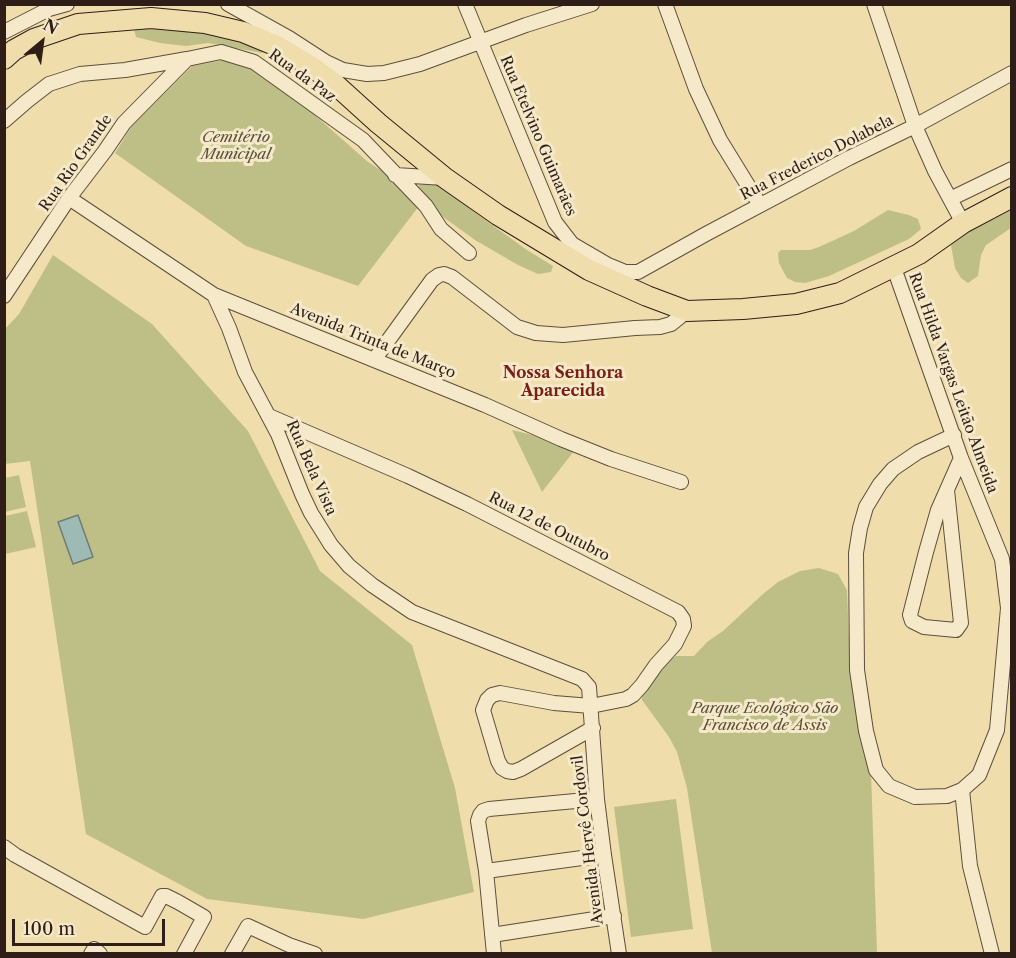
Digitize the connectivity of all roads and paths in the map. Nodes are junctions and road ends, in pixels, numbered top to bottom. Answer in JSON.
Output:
{"nodes":[{"id":1,"x":67,"y":4,"type":"edge"},
{"id":2,"x":228,"y":4,"type":"edge"},
{"id":3,"x":465,"y":4,"type":"edge"},
{"id":4,"x":592,"y":4,"type":"edge"},
{"id":5,"x":665,"y":4,"type":"edge"},
{"id":6,"x":874,"y":4,"type":"edge"},
{"id":7,"x":4,"y":32,"type":"edge"},
{"id":8,"x":480,"y":41,"type":"junction"},
{"id":9,"x":283,"y":42,"type":"junction"},
{"id":10,"x":4,"y":59,"type":"edge"},
{"id":11,"x":187,"y":59,"type":"junction"},
{"id":12,"x":1011,"y":73,"type":"edge"},
{"id":13,"x":4,"y":121,"type":"edge"},
{"id":14,"x":378,"y":123,"type":"junction"},
{"id":15,"x":915,"y":126,"type":"junction"},
{"id":16,"x":363,"y":140,"type":"junction"},
{"id":17,"x":1011,"y":169,"type":"edge"},
{"id":18,"x":395,"y":175,"type":"junction"},
{"id":19,"x":445,"y":178,"type":"junction"},
{"id":20,"x":1011,"y":196,"type":"edge"},
{"id":21,"x":69,"y":198,"type":"junction"},
{"id":22,"x":950,"y":199,"type":"junction"},
{"id":23,"x":760,"y":205,"type":"junction"},
{"id":24,"x":963,"y":223,"type":"junction"},
{"id":25,"x":469,"y":253,"type":"dead end"},
{"id":26,"x":894,"y":268,"type":"junction"},
{"id":27,"x":638,"y":272,"type":"joint"},
{"id":28,"x":214,"y":295,"type":"junction"},
{"id":29,"x":4,"y":296,"type":"edge"},
{"id":30,"x":687,"y":311,"type":"junction"},
{"id":31,"x":374,"y":360,"type":"junction"},
{"id":32,"x":269,"y":416,"type":"junction"},
{"id":33,"x":954,"y":435,"type":"junction"},
{"id":34,"x":961,"y":458,"type":"junction"},
{"id":35,"x":681,"y":482,"type":"dead end"},
{"id":36,"x":947,"y":490,"type":"junction"},
{"id":37,"x":1010,"y":610,"type":"edge"},
{"id":38,"x":589,"y":687,"type":"joint"},
{"id":39,"x":591,"y":706,"type":"junction"},
{"id":40,"x":593,"y":728,"type":"junction"},
{"id":41,"x":962,"y":790,"type":"junction"},
{"id":42,"x":597,"y":799,"type":"junction"},
{"id":43,"x":10,"y":851,"type":"edge"},
{"id":44,"x":604,"y":855,"type":"junction"},
{"id":45,"x":4,"y":866,"type":"edge"},
{"id":46,"x":486,"y":871,"type":"junction"},
{"id":47,"x":614,"y":916,"type":"junction"},
{"id":48,"x":492,"y":934,"type":"junction"},
{"id":49,"x":287,"y":949,"type":"edge"},
{"id":50,"x":91,"y":954,"type":"edge"},
{"id":51,"x":100,"y":954,"type":"edge"},
{"id":52,"x":184,"y":954,"type":"edge"},
{"id":53,"x":232,"y":954,"type":"edge"},
{"id":54,"x":315,"y":954,"type":"edge"},
{"id":55,"x":494,"y":954,"type":"edge"},
{"id":56,"x":619,"y":954,"type":"edge"},
{"id":57,"x":992,"y":954,"type":"edge"}],
"edges":[{"from":1,"to":7,"type":"street"},
{"from":2,"to":9,"type":"street"},
{"from":3,"to":8,"type":"street","name":"Rua Etelvino Guimarães"},
{"from":4,"to":8,"type":"street"},
{"from":5,"to":23,"type":"street"},
{"from":6,"to":15,"type":"street"},
{"from":8,"to":9,"type":"street"},
{"from":8,"to":27,"type":"street","name":"Rua Etelvino Guimarães"},
{"from":9,"to":10,"type":"highway"},
{"from":9,"to":14,"type":"highway"},
{"from":11,"to":13,"type":"street","name":"Rua da Paz"},
{"from":11,"to":16,"type":"street","name":"Rua da Paz"},
{"from":11,"to":21,"type":"street","name":"Rua Rio Grande"},
{"from":12,"to":15,"type":"street","name":"Rua Frederico Dolabela"},
{"from":14,"to":16,"type":"street"},
{"from":14,"to":19,"type":"highway"},
{"from":15,"to":22,"type":"street"},
{"from":15,"to":23,"type":"street","name":"Rua Frederico Dolabela"},
{"from":16,"to":18,"type":"street","name":"Rua da Paz"},
{"from":17,"to":22,"type":"street"},
{"from":18,"to":19,"type":"street"},
{"from":18,"to":25,"type":"street","name":"Rua da Paz"},
{"from":19,"to":30,"type":"highway"},
{"from":20,"to":24,"type":"highway"},
{"from":21,"to":28,"type":"street","name":"Avenida Trinta de Março"},
{"from":21,"to":29,"type":"street","name":"Rua Rio Grande"},
{"from":22,"to":24,"type":"street"},
{"from":23,"to":27,"type":"street","name":"Rua Frederico Dolabela"},
{"from":24,"to":26,"type":"highway"},
{"from":26,"to":30,"type":"highway"},
{"from":26,"to":33,"type":"street","name":"Rua Hilda Vargas Leitão Almeida"},
{"from":28,"to":31,"type":"street","name":"Avenida Trinta de Março"},
{"from":28,"to":32,"type":"street","name":"Rua Bela Vista"},
{"from":30,"to":31,"type":"street"},
{"from":31,"to":35,"type":"street","name":"Avenida Trinta de Março"},
{"from":32,"to":38,"type":"street","name":"Rua Bela Vista"},
{"from":32,"to":39,"type":"street","name":"Rua 12 de Outubro"},
{"from":33,"to":34,"type":"street","name":"Rua Hilda Vargas Leitão Almeida"},
{"from":33,"to":41,"type":"street"},
{"from":34,"to":36,"type":"street"},
{"from":34,"to":37,"type":"street","name":"Rua Hilda Vargas Leitão Almeida"},
{"from":36,"to":36,"type":"street"},
{"from":37,"to":41,"type":"street","name":"Rua Hilda Vargas Leitão Almeida"},
{"from":38,"to":39,"type":"street","name":"Avenida Hervê Cordovil"},
{"from":39,"to":40,"type":"street","name":"Avenida Hervê Cordovil"},
{"from":39,"to":40,"type":"street","name":"Rua 12 de Outubro"},
{"from":40,"to":42,"type":"street","name":"Avenida Hervê Cordovil"},
{"from":41,"to":57,"type":"street"},
{"from":42,"to":44,"type":"street","name":"Avenida Hervê Cordovil"},
{"from":42,"to":46,"type":"street"},
{"from":43,"to":45,"type":"street"},
{"from":43,"to":52,"type":"street"},
{"from":44,"to":46,"type":"street"},
{"from":44,"to":47,"type":"street","name":"Avenida Hervê Cordovil"},
{"from":46,"to":48,"type":"street"},
{"from":47,"to":48,"type":"street"},
{"from":47,"to":56,"type":"street","name":"Avenida Hervê Cordovil"},
{"from":48,"to":55,"type":"street"},
{"from":49,"to":53,"type":"street"},
{"from":49,"to":54,"type":"street"},
{"from":50,"to":51,"type":"street"}]}
